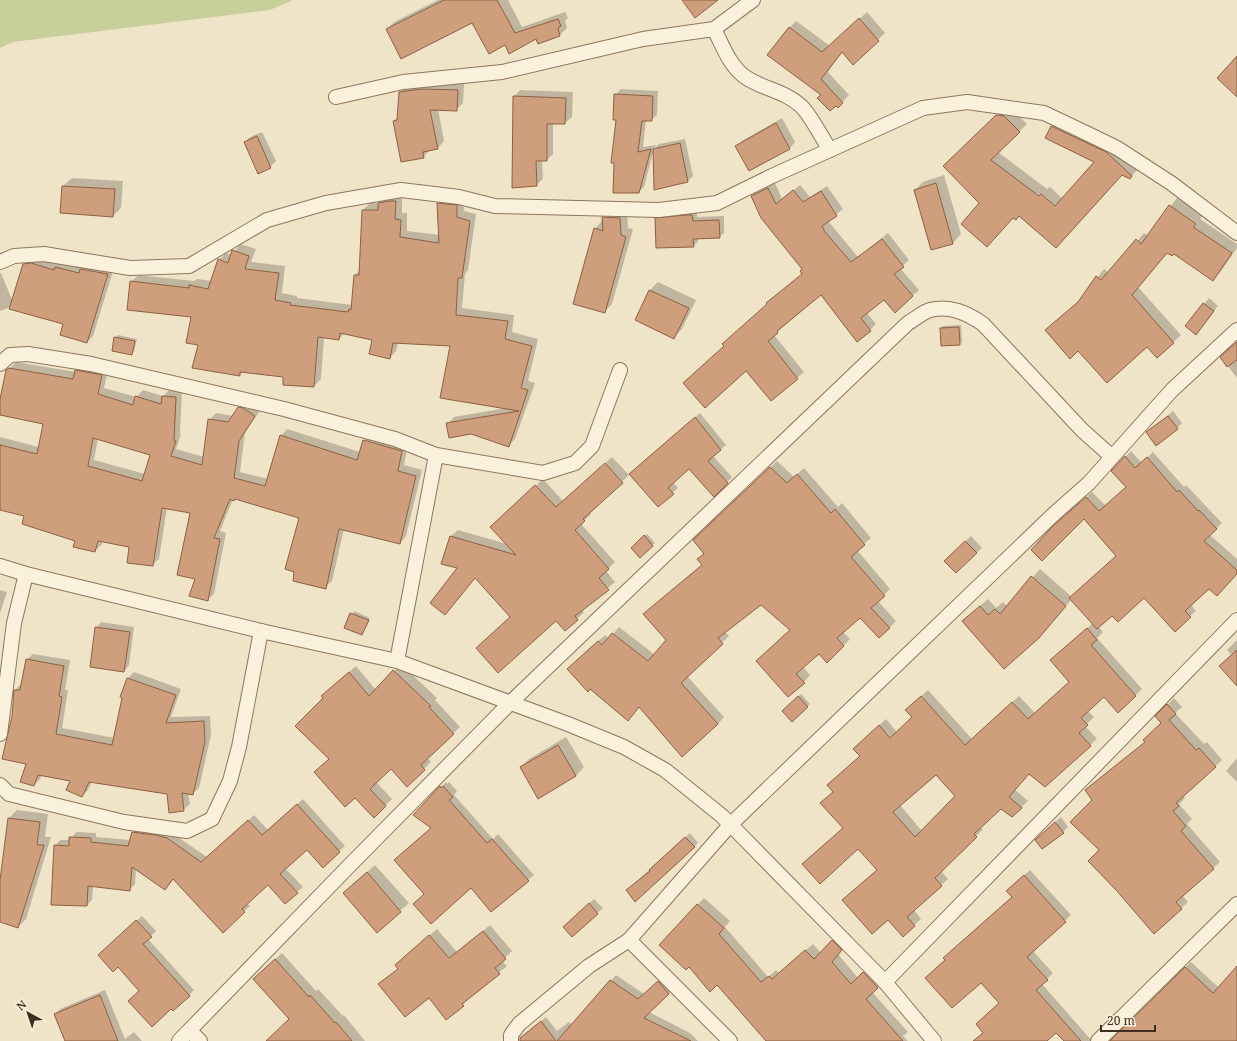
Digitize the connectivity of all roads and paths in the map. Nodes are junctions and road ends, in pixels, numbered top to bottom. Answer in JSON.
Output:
{"nodes":[{"id":1,"x":753,"y":0,"type":"edge"},
{"id":2,"x":714,"y":29,"type":"junction"},
{"id":3,"x":336,"y":97,"type":"dead end"},
{"id":4,"x":830,"y":150,"type":"junction"},
{"id":5,"x":1237,"y":233,"type":"edge"},
{"id":6,"x":0,"y":262,"type":"edge"},
{"id":7,"x":1237,"y":330,"type":"edge"},
{"id":8,"x":0,"y":364,"type":"edge"},
{"id":9,"x":620,"y":370,"type":"dead end"},
{"id":10,"x":436,"y":455,"type":"junction"},
{"id":11,"x":1112,"y":456,"type":"junction"},
{"id":12,"x":0,"y":566,"type":"edge"},
{"id":13,"x":26,"y":574,"type":"junction"},
{"id":14,"x":1237,"y":620,"type":"edge"},
{"id":15,"x":261,"y":631,"type":"junction"},
{"id":16,"x":397,"y":661,"type":"junction"},
{"id":17,"x":510,"y":703,"type":"junction"},
{"id":18,"x":0,"y":734,"type":"edge"},
{"id":19,"x":0,"y":785,"type":"edge"},
{"id":20,"x":730,"y":825,"type":"junction"},
{"id":21,"x":1237,"y":904,"type":"edge"},
{"id":22,"x":629,"y":940,"type":"junction"},
{"id":23,"x":885,"y":982,"type":"junction"},
{"id":24,"x":190,"y":1031,"type":"junction"},
{"id":25,"x":179,"y":1041,"type":"edge"},
{"id":26,"x":200,"y":1041,"type":"edge"},
{"id":27,"x":511,"y":1041,"type":"edge"},
{"id":28,"x":730,"y":1041,"type":"edge"},
{"id":29,"x":934,"y":1041,"type":"edge"},
{"id":30,"x":1098,"y":1041,"type":"edge"}],
"edges":[{"from":1,"to":2,"type":"street"},
{"from":2,"to":3,"type":"street"},
{"from":2,"to":4,"type":"street"},
{"from":4,"to":5,"type":"street"},
{"from":4,"to":6,"type":"street"},
{"from":7,"to":11,"type":"street"},
{"from":8,"to":10,"type":"street"},
{"from":9,"to":10,"type":"street"},
{"from":10,"to":16,"type":"street"},
{"from":11,"to":17,"type":"street"},
{"from":11,"to":20,"type":"street"},
{"from":12,"to":13,"type":"street"},
{"from":13,"to":15,"type":"street"},
{"from":13,"to":18,"type":"street"},
{"from":14,"to":23,"type":"street"},
{"from":15,"to":16,"type":"street"},
{"from":15,"to":19,"type":"street"},
{"from":16,"to":17,"type":"street"},
{"from":17,"to":20,"type":"street"},
{"from":17,"to":24,"type":"street"},
{"from":20,"to":22,"type":"street"},
{"from":20,"to":23,"type":"street"},
{"from":21,"to":30,"type":"street"},
{"from":22,"to":27,"type":"street"},
{"from":22,"to":28,"type":"street"},
{"from":23,"to":29,"type":"street"},
{"from":24,"to":25,"type":"street"},
{"from":24,"to":26,"type":"street"}]}
